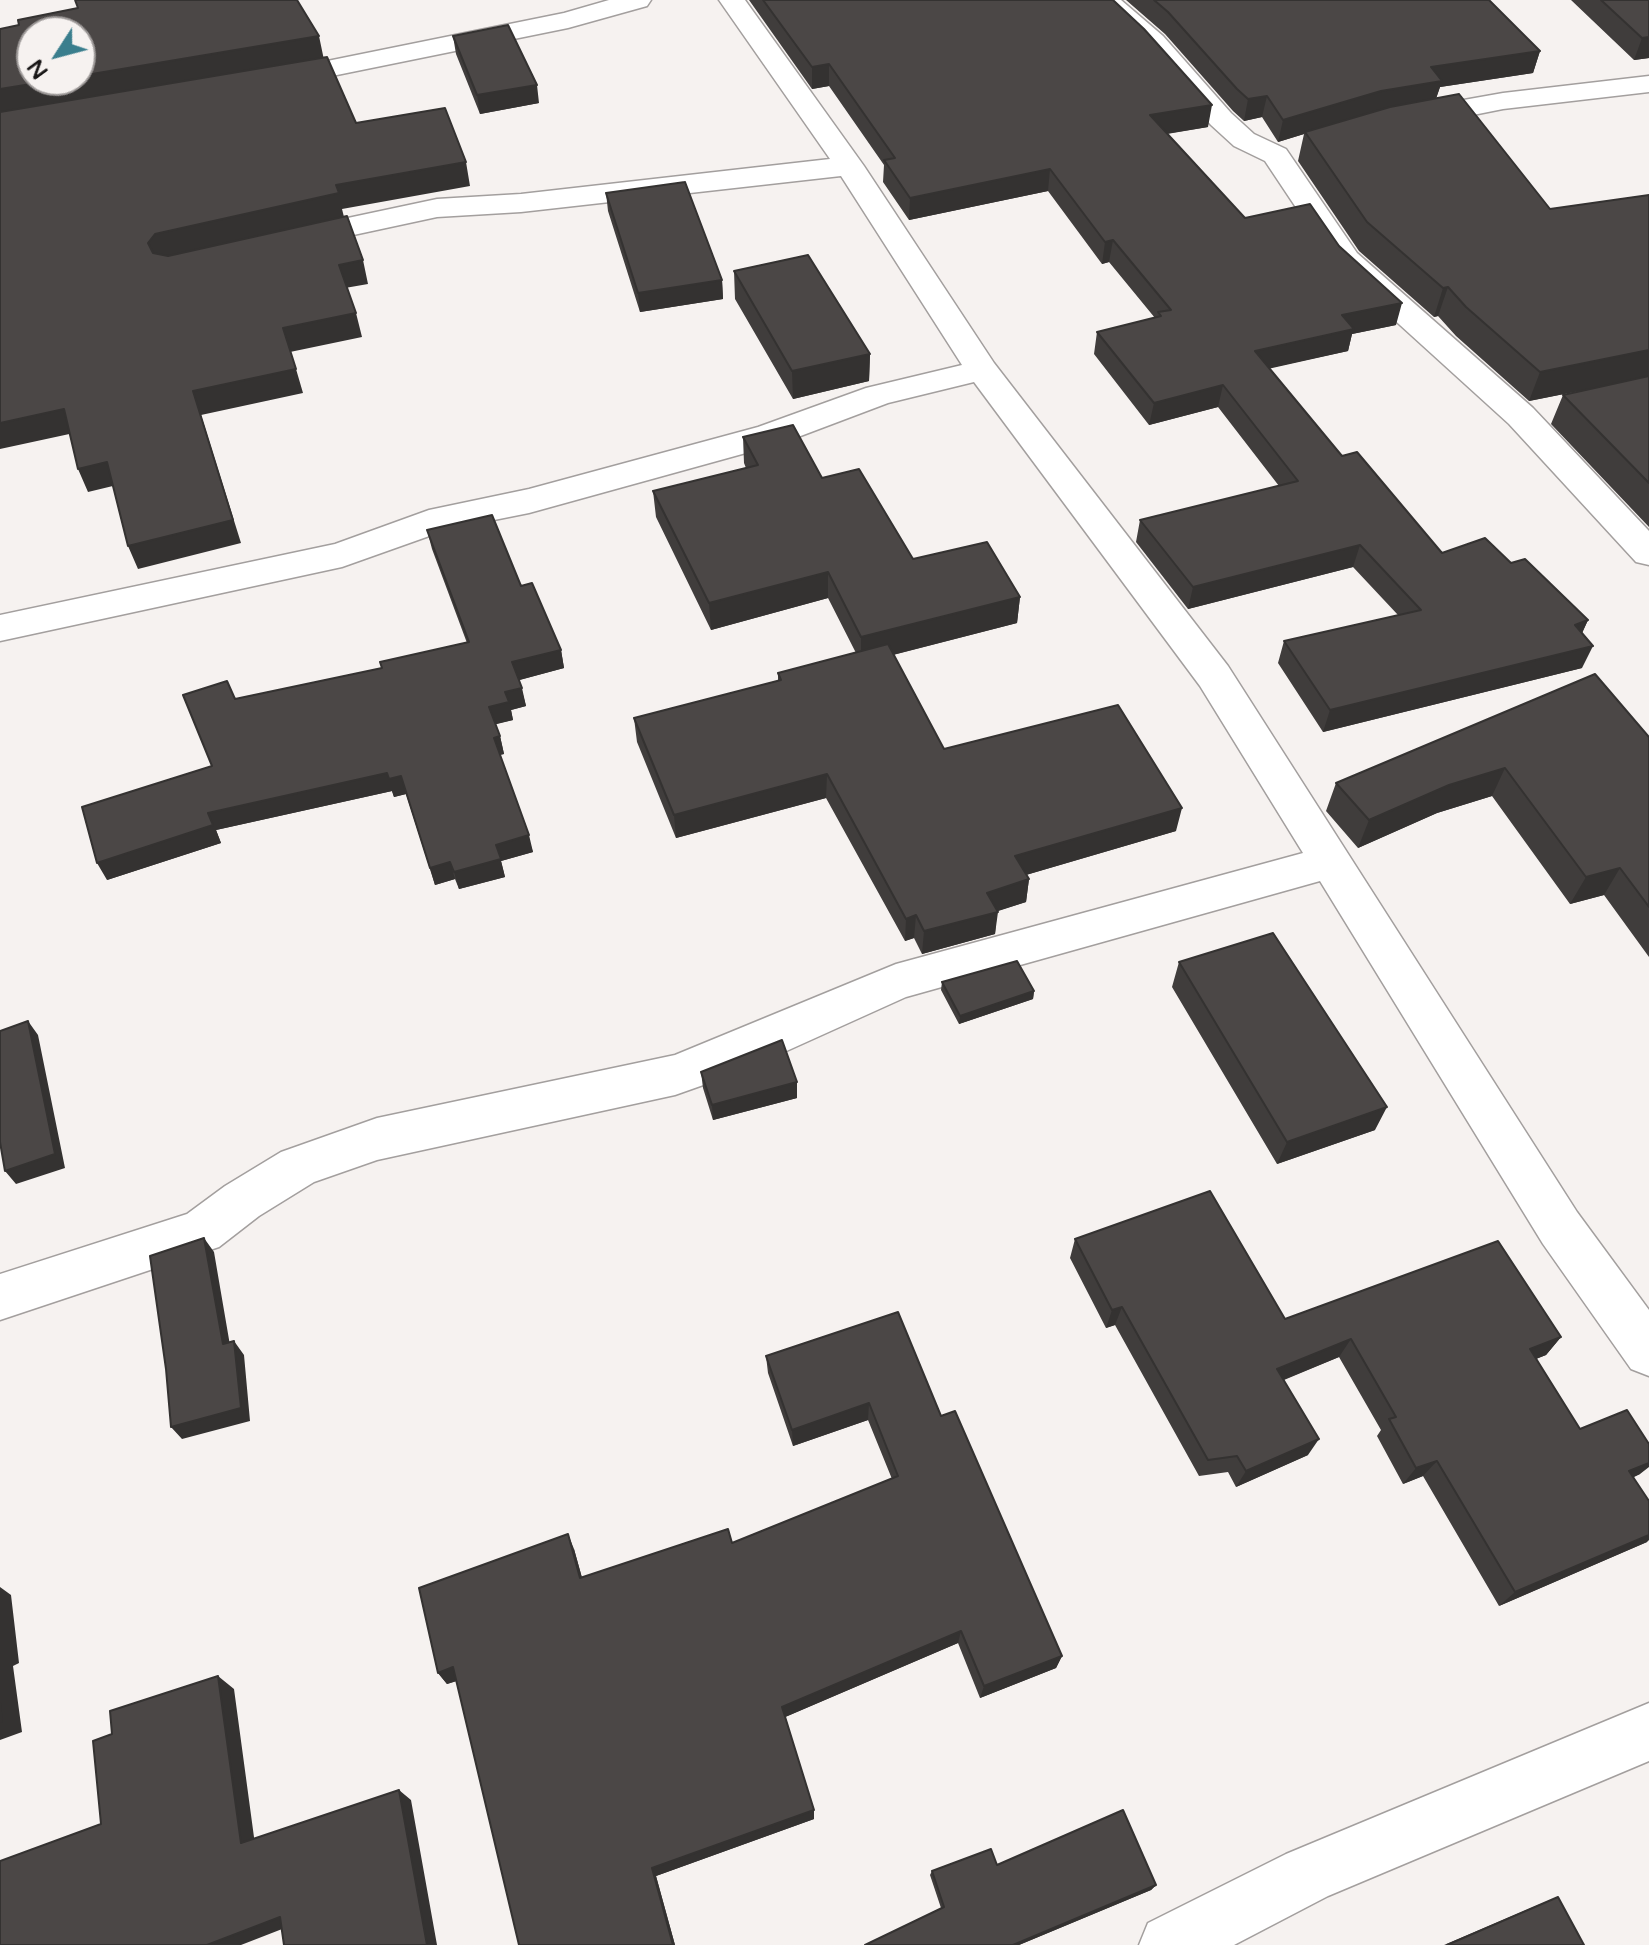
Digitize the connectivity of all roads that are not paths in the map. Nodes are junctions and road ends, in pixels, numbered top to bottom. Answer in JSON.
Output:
{"nodes":[{"id":1,"x":638,"y":0,"type":"edge"},
{"id":2,"x":732,"y":0,"type":"edge"},
{"id":3,"x":1105,"y":0,"type":"edge"},
{"id":4,"x":250,"y":84,"type":"edge"},
{"id":5,"x":1649,"y":84,"type":"edge"},
{"id":6,"x":1390,"y":123,"type":"edge"},
{"id":7,"x":849,"y":166,"type":"junction"},
{"id":8,"x":258,"y":247,"type":"edge"},
{"id":9,"x":982,"y":370,"type":"junction"},
{"id":10,"x":1563,"y":407,"type":"edge"},
{"id":11,"x":1521,"y":416,"type":"junction"},
{"id":12,"x":1649,"y":553,"type":"edge"},
{"id":13,"x":0,"y":628,"type":"edge"},
{"id":14,"x":1329,"y":862,"type":"junction"},
{"id":15,"x":0,"y":1297,"type":"edge"},
{"id":16,"x":1649,"y":1352,"type":"edge"},
{"id":17,"x":1649,"y":1732,"type":"edge"},
{"id":18,"x":1170,"y":1945,"type":"edge"}],
"edges":[{"from":1,"to":4,"type":"street"},
{"from":2,"to":7,"type":"street"},
{"from":3,"to":11,"type":"street"},
{"from":5,"to":6,"type":"street"},
{"from":7,"to":8,"type":"street"},
{"from":7,"to":9,"type":"street"},
{"from":9,"to":13,"type":"street"},
{"from":9,"to":14,"type":"street"},
{"from":10,"to":11,"type":"street"},
{"from":11,"to":12,"type":"street"},
{"from":14,"to":15,"type":"street"},
{"from":14,"to":16,"type":"street"},
{"from":17,"to":18,"type":"street"}]}
